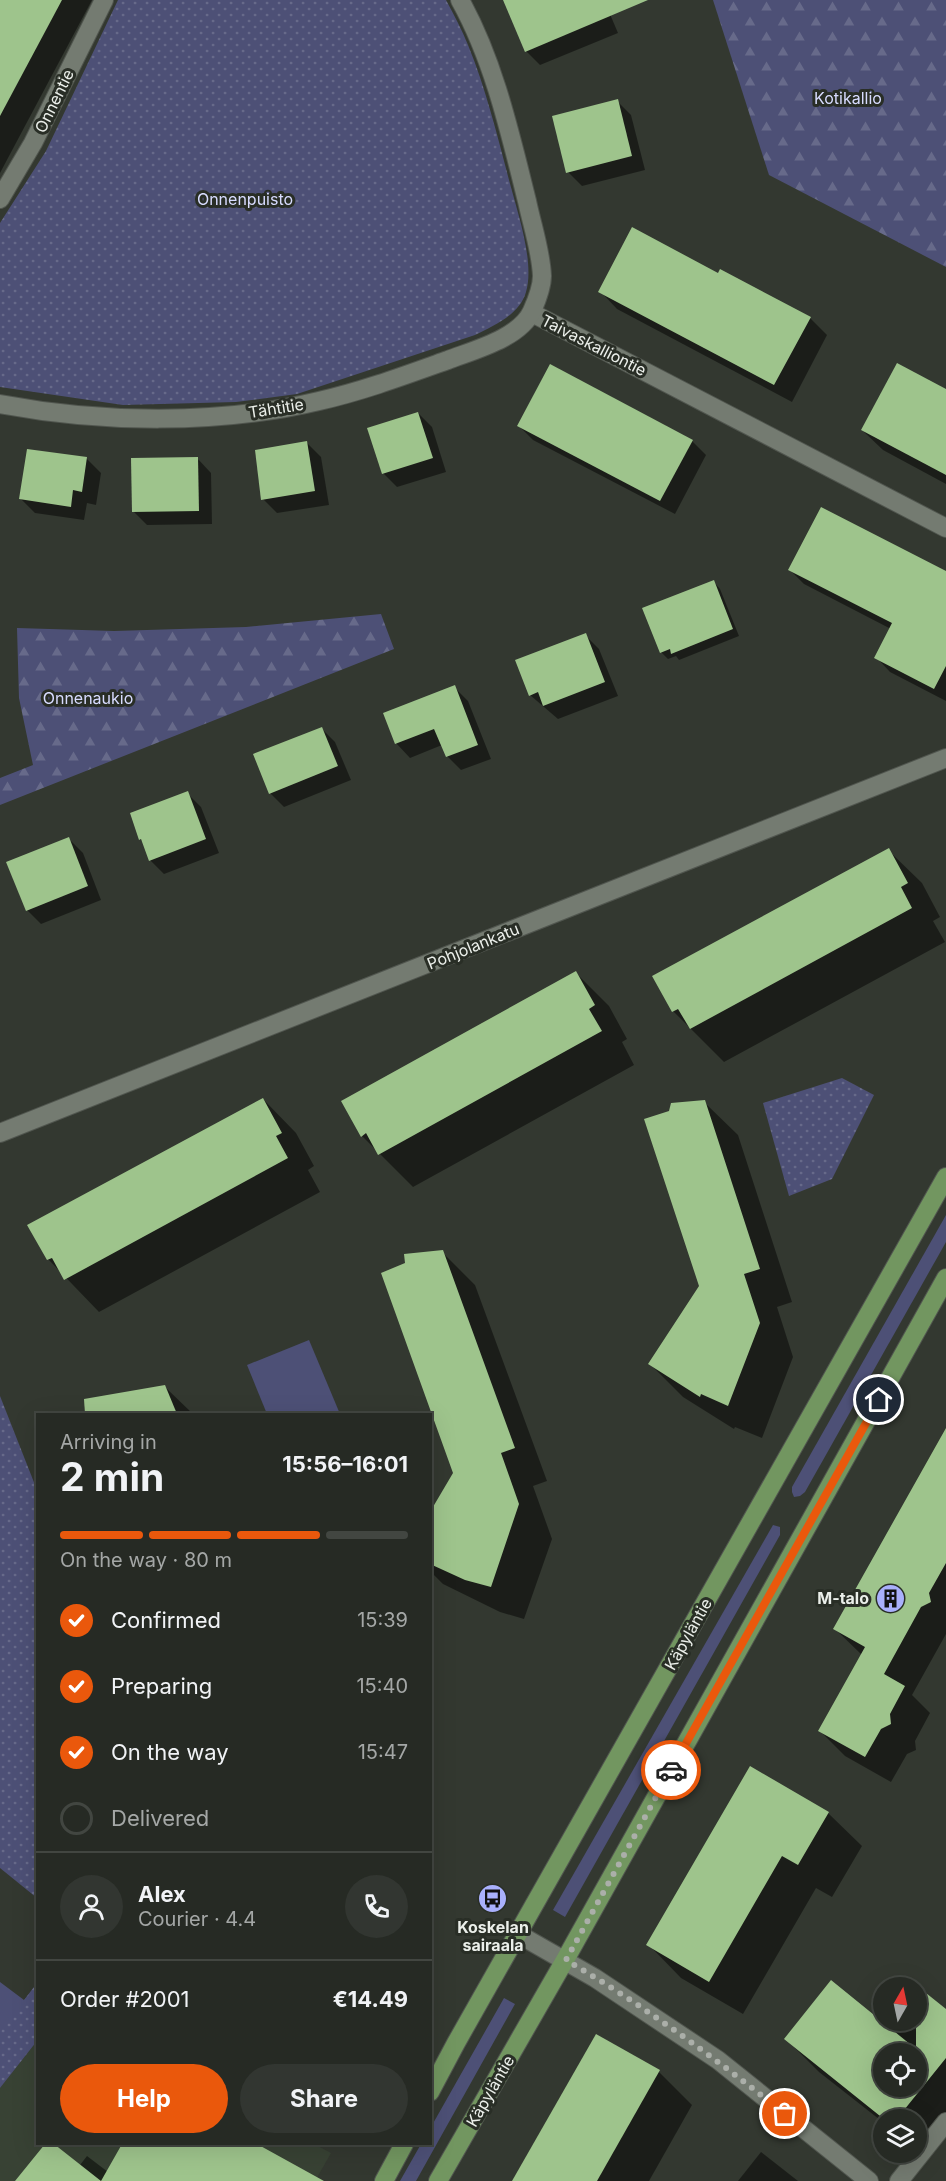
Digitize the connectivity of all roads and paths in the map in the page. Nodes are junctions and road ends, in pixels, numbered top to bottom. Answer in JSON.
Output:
{"nodes":[{"id":1,"x":104,"y":0,"type":"edge"},
{"id":2,"x":460,"y":0,"type":"edge"},
{"id":3,"x":0,"y":199,"type":"edge"},
{"id":4,"x":532,"y":313,"type":"junction"},
{"id":5,"x":0,"y":404,"type":"edge"},
{"id":6,"x":946,"y":528,"type":"edge"},
{"id":7,"x":946,"y":758,"type":"edge"},
{"id":8,"x":0,"y":1133,"type":"edge"},
{"id":9,"x":946,"y":1177,"type":"edge"},
{"id":10,"x":946,"y":1278,"type":"edge"},
{"id":11,"x":518,"y":1934,"type":"junction"},
{"id":12,"x":566,"y":1960,"type":"junction"},
{"id":13,"x":432,"y":2088,"type":"edge"},
{"id":14,"x":946,"y":2122,"type":"edge"},
{"id":15,"x":403,"y":2145,"type":"edge"},
{"id":16,"x":384,"y":2181,"type":"edge"},
{"id":17,"x":438,"y":2181,"type":"edge"},
{"id":18,"x":869,"y":2181,"type":"edge"},
{"id":19,"x":899,"y":2181,"type":"edge"}],
"edges":[{"from":1,"to":3,"type":"street","name":"Onnentie"},
{"from":2,"to":4,"type":"street","name":"Taivaskalliontie"},
{"from":4,"to":5,"type":"street","name":"Tähtitie"},
{"from":4,"to":6,"type":"street","name":"Taivaskalliontie"},
{"from":7,"to":8,"type":"street","name":"Pohjolankatu"},
{"from":9,"to":11,"type":"main road","name":"Käpyläntie"},
{"from":10,"to":12,"type":"main road","name":"Käpyläntie"},
{"from":11,"to":12,"type":"street"},
{"from":11,"to":13,"type":"main road","name":"Käpyläntie"},
{"from":12,"to":17,"type":"main road","name":"Käpyläntie"},
{"from":12,"to":18,"type":"street"},
{"from":14,"to":19,"type":"street"},
{"from":15,"to":16,"type":"main road"}]}
